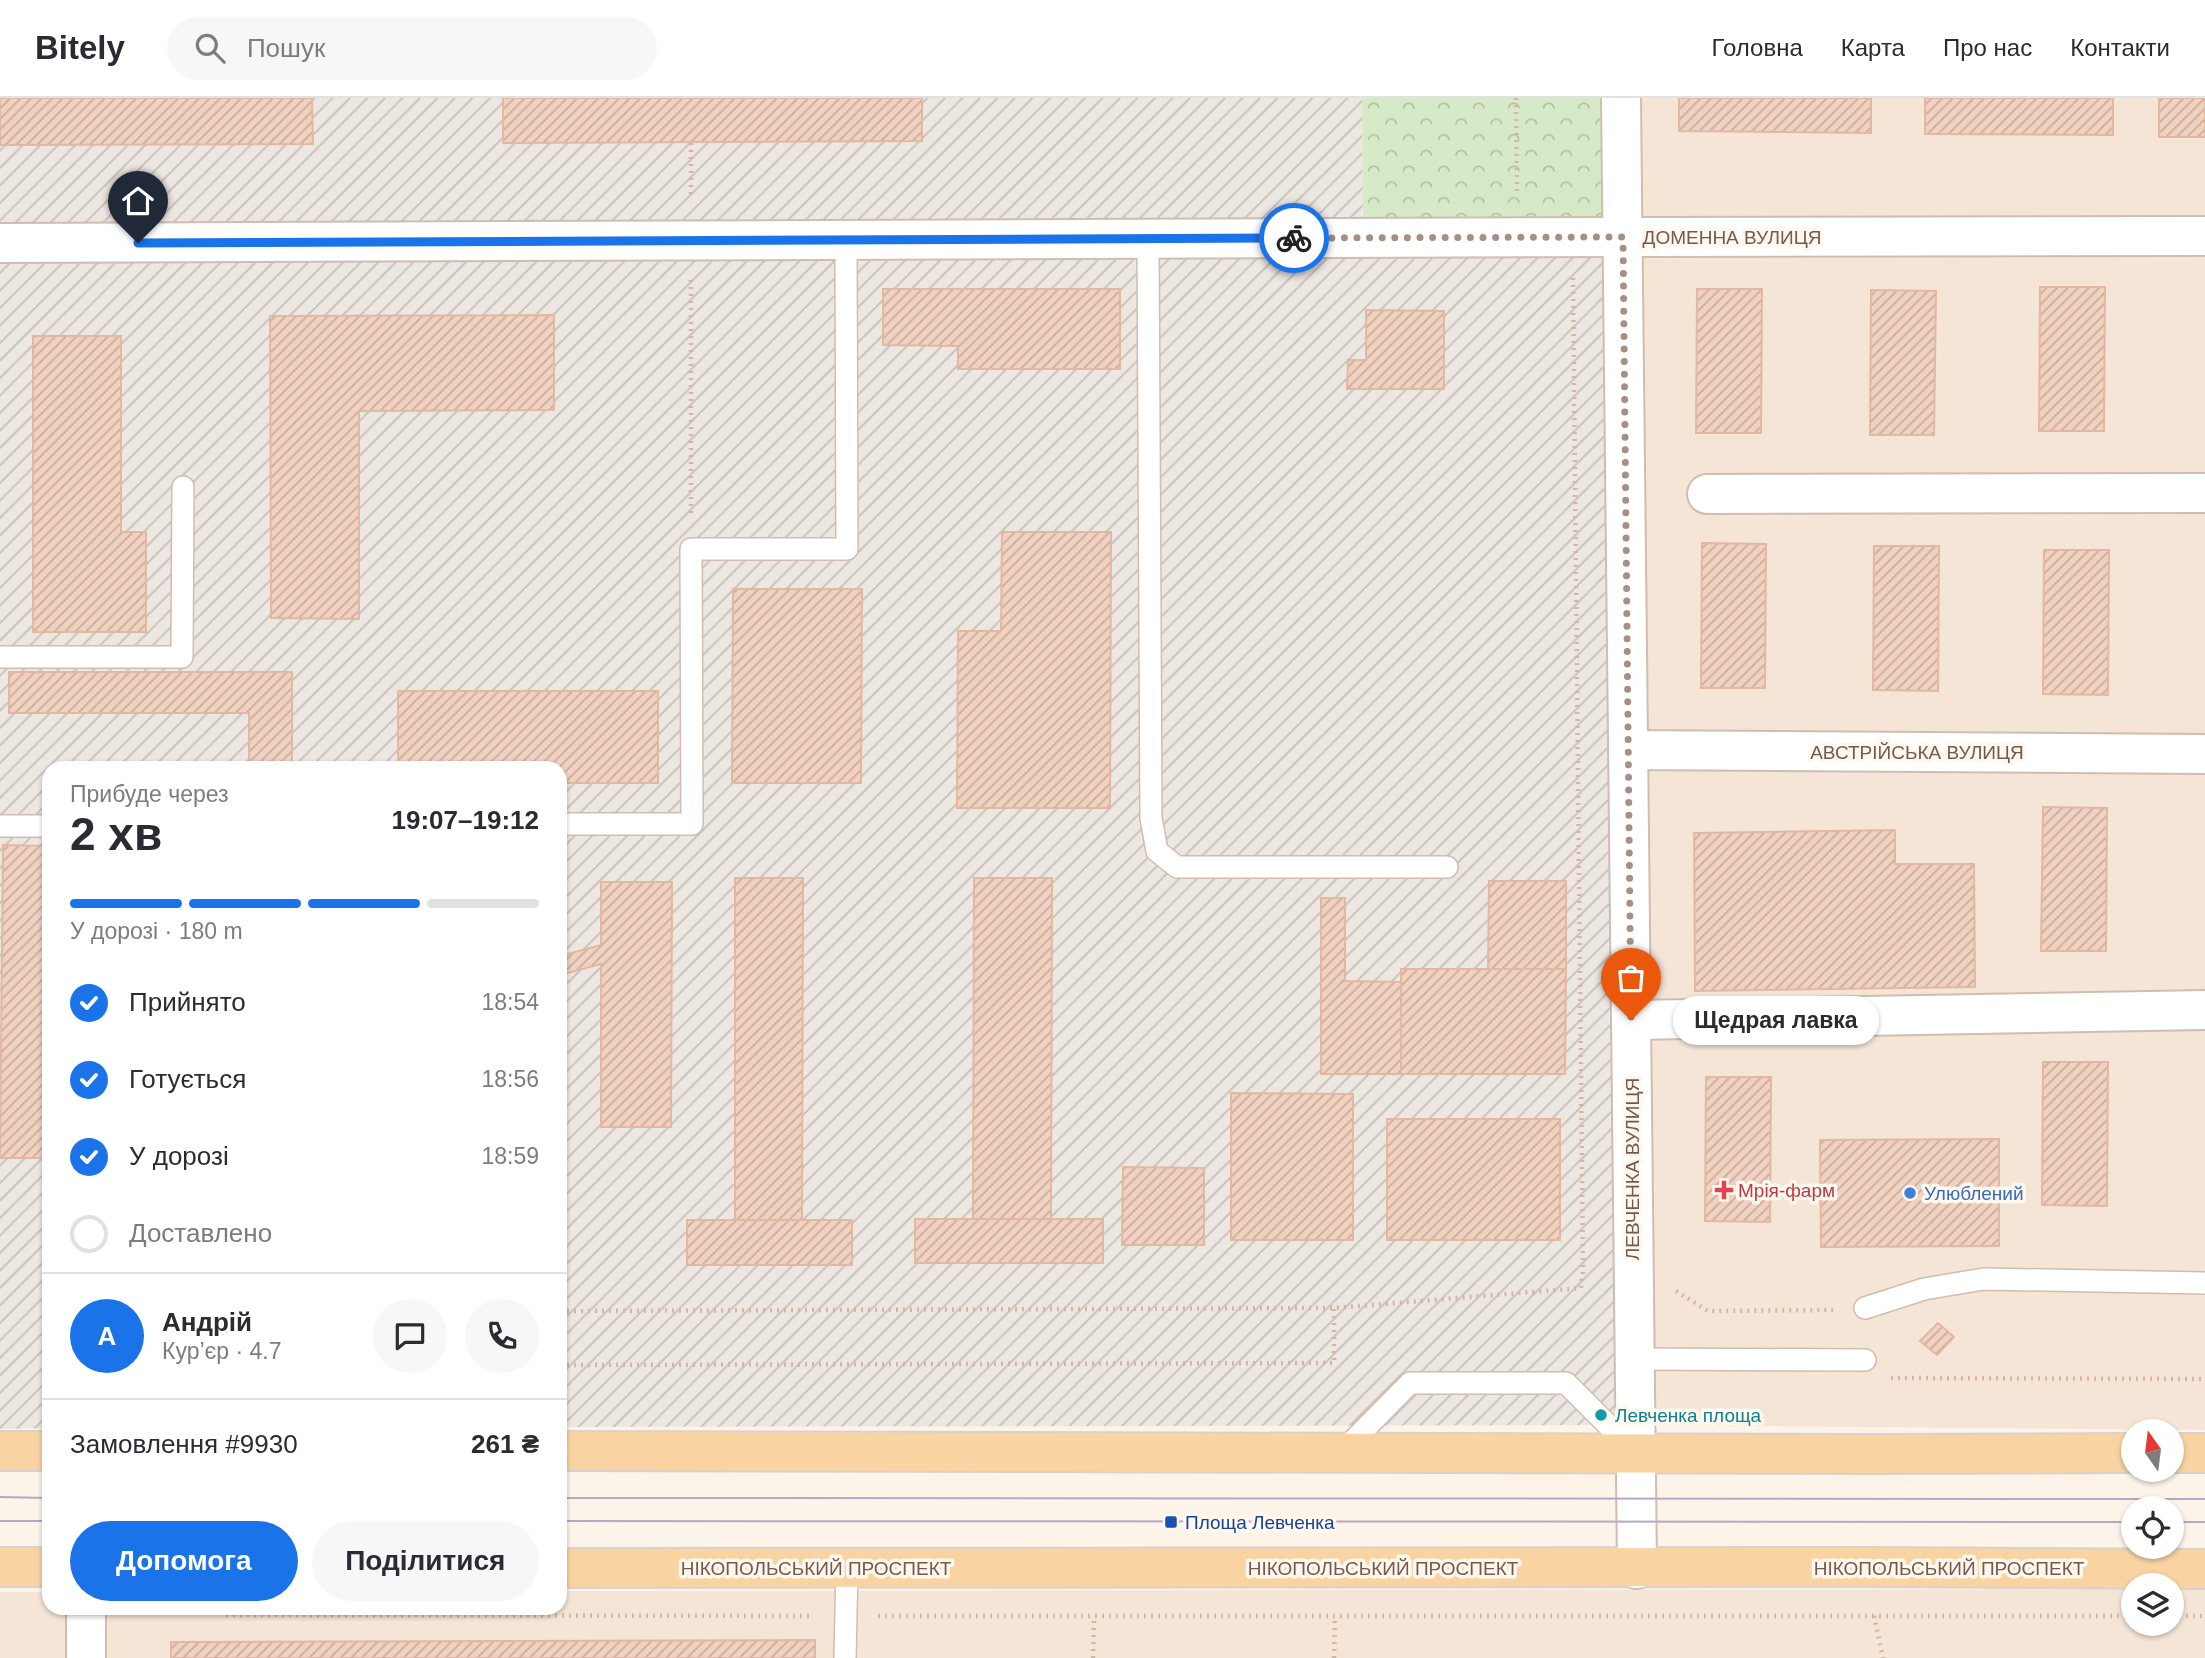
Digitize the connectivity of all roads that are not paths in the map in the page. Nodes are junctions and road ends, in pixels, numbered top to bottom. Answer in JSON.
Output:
{"nodes":[{"id":1,"x":1622,"y":98,"type":"edge"},
{"id":2,"x":2205,"y":236,"type":"edge"},
{"id":3,"x":1623,"y":237,"type":"junction"},
{"id":4,"x":1148,"y":239,"type":"junction"},
{"id":5,"x":846,"y":240,"type":"junction"},
{"id":6,"x":0,"y":243,"type":"edge"},
{"id":7,"x":183,"y":487,"type":"dead end"},
{"id":8,"x":2205,"y":493,"type":"edge"},
{"id":9,"x":1707,"y":494,"type":"dead end"},
{"id":10,"x":0,"y":657,"type":"edge"},
{"id":11,"x":1628,"y":750,"type":"junction"},
{"id":12,"x":2205,"y":754,"type":"edge"},
{"id":13,"x":567,"y":824,"type":"edge"},
{"id":14,"x":0,"y":826,"type":"edge"},
{"id":15,"x":42,"y":826,"type":"edge"},
{"id":16,"x":1447,"y":867,"type":"dead end"},
{"id":17,"x":2205,"y":1010,"type":"edge"},
{"id":18,"x":1631,"y":1020,"type":"junction"},
{"id":19,"x":2205,"y":1283,"type":"edge"},
{"id":20,"x":1865,"y":1308,"type":"road end"},
{"id":21,"x":1633,"y":1359,"type":"junction"},
{"id":22,"x":1865,"y":1360,"type":"dead end"},
{"id":23,"x":0,"y":1451,"type":"edge"},
{"id":24,"x":42,"y":1451,"type":"edge"},
{"id":25,"x":567,"y":1451,"type":"edge"},
{"id":26,"x":1342,"y":1452,"type":"junction"},
{"id":27,"x":1636,"y":1452,"type":"junction"},
{"id":28,"x":2121,"y":1453,"type":"edge"},
{"id":29,"x":2184,"y":1453,"type":"edge"},
{"id":30,"x":2205,"y":1453,"type":"edge"},
{"id":31,"x":0,"y":1567,"type":"edge"},
{"id":32,"x":42,"y":1567,"type":"edge"},
{"id":33,"x":567,"y":1568,"type":"edge"},
{"id":34,"x":847,"y":1568,"type":"junction"},
{"id":35,"x":1637,"y":1569,"type":"junction"},
{"id":36,"x":2205,"y":1569,"type":"edge"},
{"id":37,"x":86,"y":1615,"type":"edge"},
{"id":38,"x":86,"y":1658,"type":"edge"},
{"id":39,"x":845,"y":1658,"type":"edge"}],
"edges":[{"from":1,"to":3,"type":"street","name":"ЛЕВЧЕНКА ВУЛИЦЯ"},
{"from":2,"to":3,"type":"street","name":"ДОМЕННА ВУЛИЦЯ"},
{"from":3,"to":4,"type":"street","name":"ДОМЕННА ВУЛИЦЯ"},
{"from":3,"to":11,"type":"street","name":"ЛЕВЧЕНКА ВУЛИЦЯ"},
{"from":4,"to":5,"type":"street","name":"ДОМЕННА ВУЛИЦЯ"},
{"from":4,"to":16,"type":"lane"},
{"from":5,"to":6,"type":"street","name":"ДОМЕННА ВУЛИЦЯ"},
{"from":5,"to":13,"type":"lane"},
{"from":7,"to":10,"type":"lane"},
{"from":8,"to":9,"type":"street"},
{"from":11,"to":12,"type":"street","name":"АВСТРІЙСЬКА ВУЛИЦЯ"},
{"from":11,"to":18,"type":"street","name":"ЛЕВЧЕНКА ВУЛИЦЯ"},
{"from":14,"to":15,"type":"lane"},
{"from":17,"to":18,"type":"street"},
{"from":18,"to":21,"type":"street","name":"ЛЕВЧЕНКА ВУЛИЦЯ"},
{"from":19,"to":20,"type":"lane"},
{"from":21,"to":22,"type":"lane"},
{"from":21,"to":27,"type":"street","name":"ЛЕВЧЕНКА ВУЛИЦЯ"},
{"from":23,"to":24,"type":"main road"},
{"from":25,"to":26,"type":"main road"},
{"from":26,"to":27,"type":"main road"},
{"from":26,"to":27,"type":"lane"},
{"from":27,"to":28,"type":"main road"},
{"from":27,"to":35,"type":"street","name":"ЛЕВЧЕНКА ВУЛИЦЯ"},
{"from":29,"to":30,"type":"main road"},
{"from":31,"to":32,"type":"main road"},
{"from":33,"to":34,"type":"main road","name":"НІКОПОЛЬСЬКИЙ ПРОСПЕКТ"},
{"from":34,"to":35,"type":"main road","name":"НІКОПОЛЬСЬКИЙ ПРОСПЕКТ"},
{"from":34,"to":39,"type":"lane"},
{"from":35,"to":36,"type":"main road","name":"НІКОПОЛЬСЬКИЙ ПРОСПЕКТ"},
{"from":37,"to":38,"type":"street"}]}
